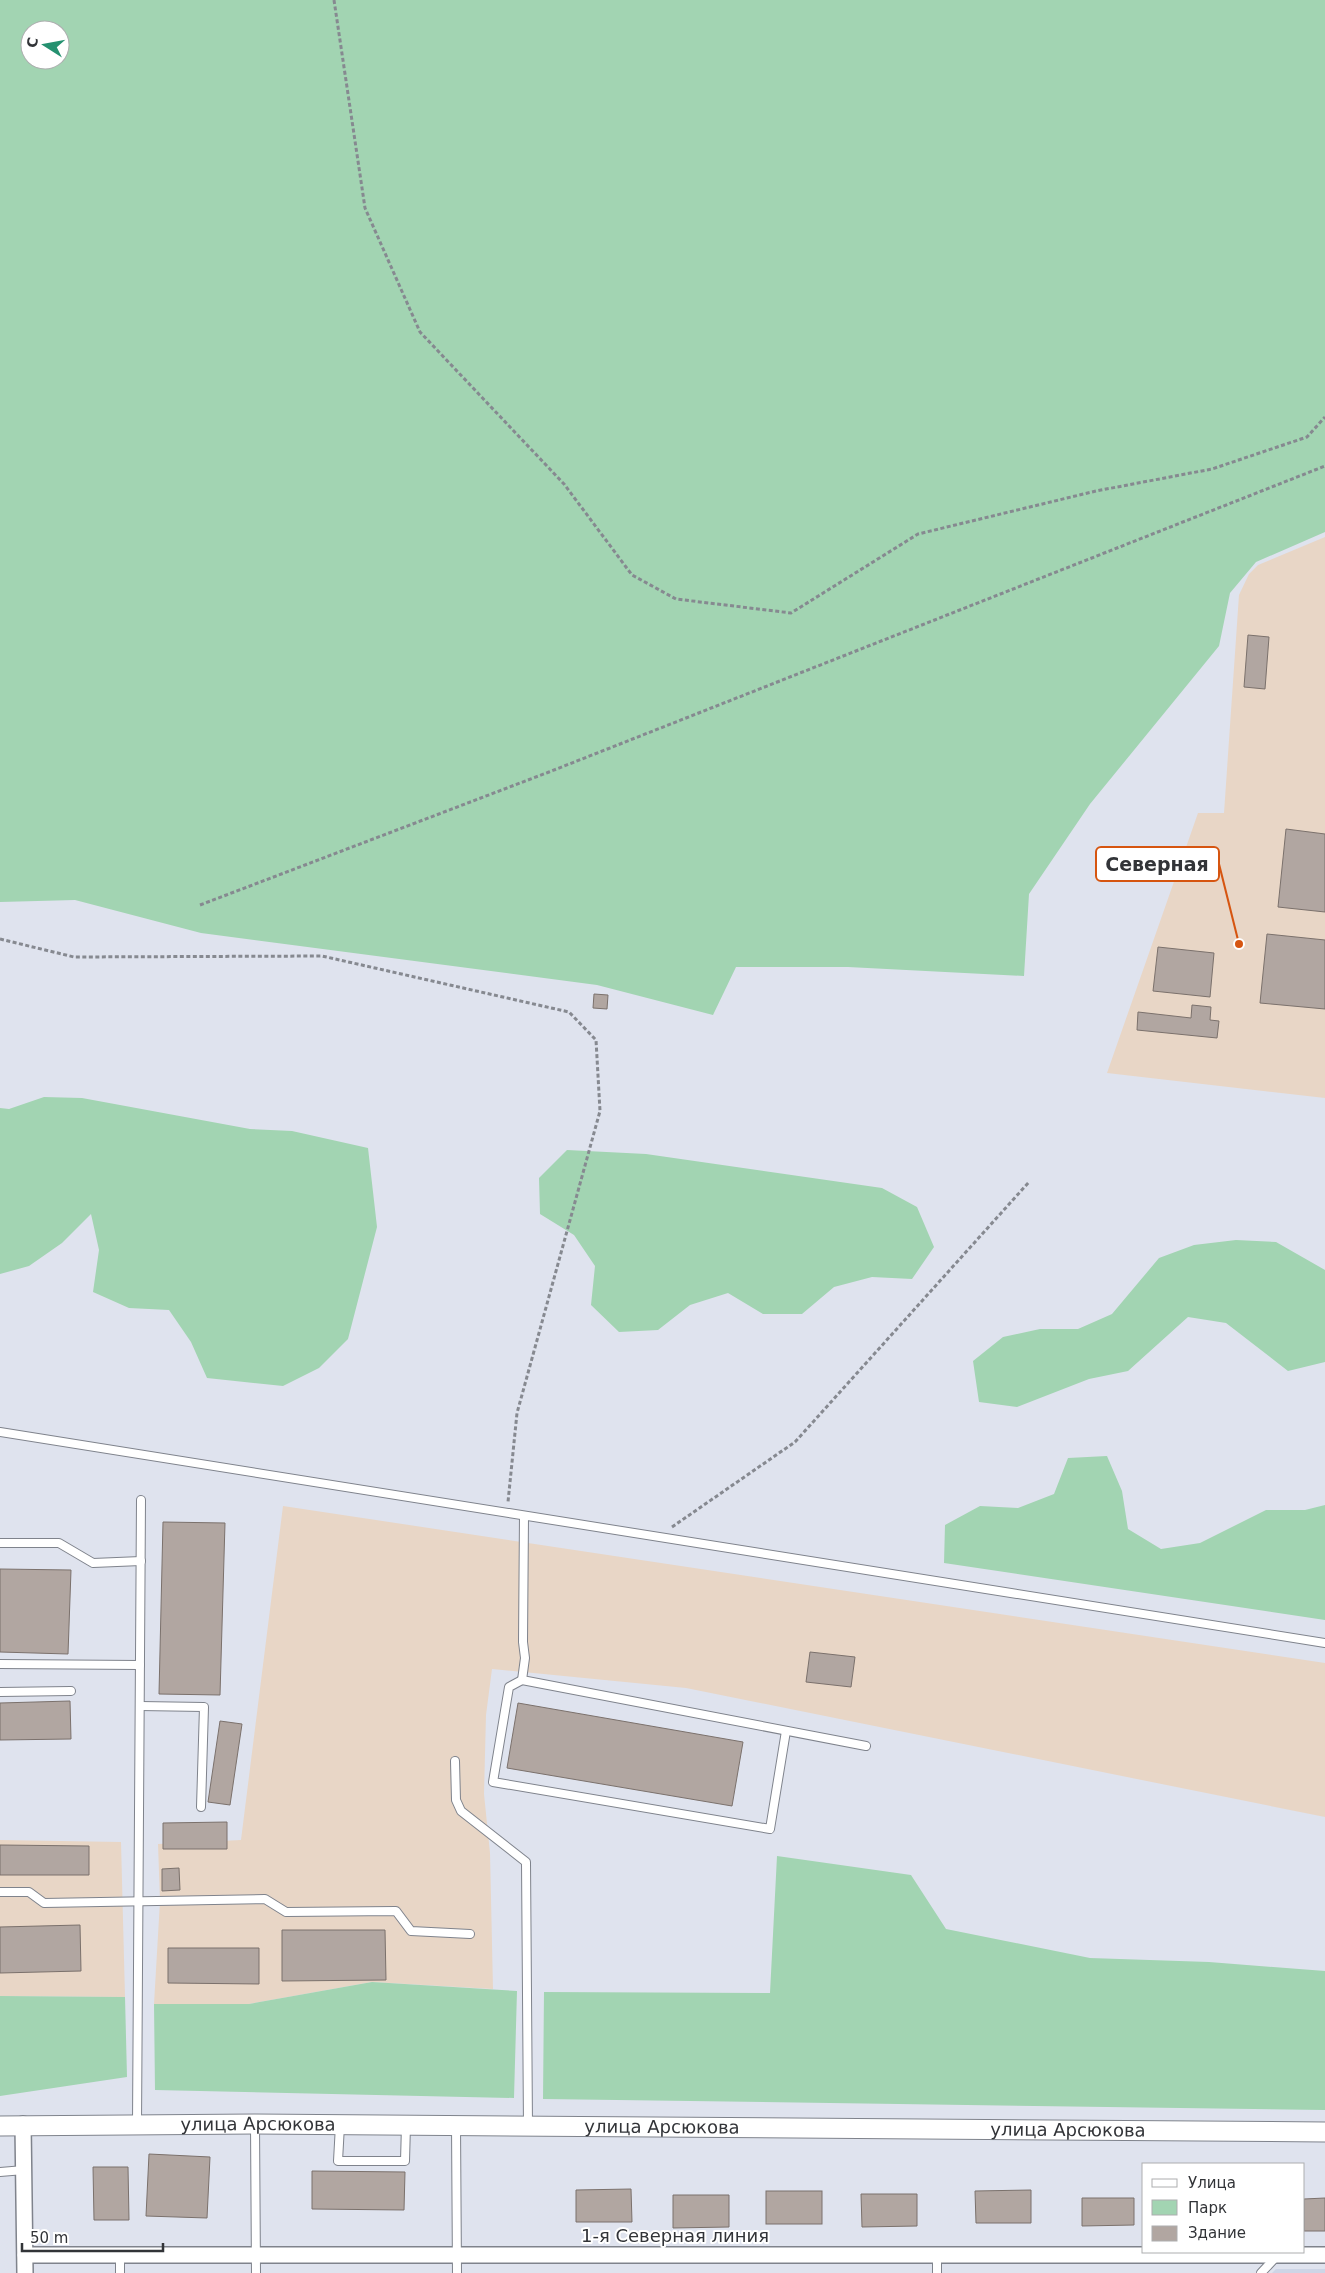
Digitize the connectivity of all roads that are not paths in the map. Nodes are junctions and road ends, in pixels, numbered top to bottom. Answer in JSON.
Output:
{"nodes":[{"id":1,"x":0,"y":1432,"type":"edge"},
{"id":2,"x":141,"y":1500,"type":"dead end"},
{"id":3,"x":524,"y":1516,"type":"junction"},
{"id":4,"x":0,"y":1543,"type":"edge"},
{"id":5,"x":140,"y":1561,"type":"junction"},
{"id":6,"x":1325,"y":1643,"type":"edge"},
{"id":7,"x":0,"y":1664,"type":"edge"},
{"id":8,"x":140,"y":1665,"type":"junction"},
{"id":9,"x":522,"y":1680,"type":"junction"},
{"id":10,"x":71,"y":1691,"type":"dead end"},
{"id":11,"x":0,"y":1692,"type":"edge"},
{"id":12,"x":140,"y":1706,"type":"junction"},
{"id":13,"x":786,"y":1731,"type":"junction"},
{"id":14,"x":866,"y":1746,"type":"dead end"},
{"id":15,"x":455,"y":1761,"type":"dead end"},
{"id":16,"x":201,"y":1807,"type":"dead end"},
{"id":17,"x":0,"y":1892,"type":"edge"},
{"id":18,"x":138,"y":1902,"type":"junction"},
{"id":19,"x":470,"y":1934,"type":"dead end"},
{"id":20,"x":24,"y":2124,"type":"junction"},
{"id":21,"x":137,"y":2124,"type":"junction"},
{"id":22,"x":255,"y":2124,"type":"junction"},
{"id":23,"x":340,"y":2125,"type":"junction"},
{"id":24,"x":406,"y":2125,"type":"junction"},
{"id":25,"x":456,"y":2125,"type":"junction"},
{"id":26,"x":0,"y":2126,"type":"edge"},
{"id":27,"x":528,"y":2126,"type":"junction"},
{"id":28,"x":1325,"y":2132,"type":"edge"},
{"id":29,"x":24,"y":2170,"type":"junction"},
{"id":30,"x":0,"y":2172,"type":"edge"},
{"id":31,"x":25,"y":2255,"type":"junction"},
{"id":32,"x":120,"y":2255,"type":"junction"},
{"id":33,"x":256,"y":2255,"type":"junction"},
{"id":34,"x":457,"y":2255,"type":"junction"},
{"id":35,"x":937,"y":2255,"type":"junction"},
{"id":36,"x":1277,"y":2255,"type":"junction"},
{"id":37,"x":1325,"y":2255,"type":"edge"},
{"id":38,"x":25,"y":2273,"type":"edge"},
{"id":39,"x":120,"y":2273,"type":"edge"},
{"id":40,"x":256,"y":2273,"type":"edge"},
{"id":41,"x":457,"y":2273,"type":"edge"},
{"id":42,"x":938,"y":2273,"type":"edge"},
{"id":43,"x":1261,"y":2273,"type":"edge"}],
"edges":[{"from":1,"to":3,"type":"lane"},
{"from":2,"to":5,"type":"lane"},
{"from":3,"to":6,"type":"lane"},
{"from":3,"to":9,"type":"lane"},
{"from":4,"to":5,"type":"lane"},
{"from":5,"to":8,"type":"lane"},
{"from":7,"to":8,"type":"lane"},
{"from":8,"to":12,"type":"lane"},
{"from":9,"to":13,"type":"lane"},
{"from":9,"to":13,"type":"lane"},
{"from":10,"to":11,"type":"lane"},
{"from":12,"to":16,"type":"lane"},
{"from":12,"to":18,"type":"lane"},
{"from":13,"to":14,"type":"lane"},
{"from":15,"to":27,"type":"lane"},
{"from":17,"to":18,"type":"lane"},
{"from":18,"to":19,"type":"lane"},
{"from":18,"to":21,"type":"lane"},
{"from":20,"to":21,"type":"street","name":"улица Арсюкова"},
{"from":20,"to":26,"type":"street","name":"улица Арсюкова"},
{"from":20,"to":29,"type":"street"},
{"from":21,"to":22,"type":"street","name":"улица Арсюкова"},
{"from":22,"to":23,"type":"street","name":"улица Арсюкова"},
{"from":22,"to":33,"type":"lane"},
{"from":23,"to":24,"type":"street","name":"улица Арсюкова"},
{"from":23,"to":24,"type":"lane"},
{"from":24,"to":25,"type":"street","name":"улица Арсюкова"},
{"from":25,"to":27,"type":"street","name":"улица Арсюкова"},
{"from":25,"to":34,"type":"lane"},
{"from":27,"to":28,"type":"street","name":"улица Арсюкова"},
{"from":29,"to":30,"type":"lane"},
{"from":29,"to":31,"type":"street"},
{"from":31,"to":32,"type":"street","name":"1-я Северная линия"},
{"from":31,"to":38,"type":"street"},
{"from":32,"to":33,"type":"street","name":"1-я Северная линия"},
{"from":32,"to":39,"type":"lane"},
{"from":33,"to":34,"type":"street","name":"1-я Северная линия"},
{"from":33,"to":40,"type":"lane"},
{"from":34,"to":35,"type":"street","name":"1-я Северная линия"},
{"from":34,"to":41,"type":"lane"},
{"from":35,"to":36,"type":"street","name":"1-я Северная линия"},
{"from":35,"to":42,"type":"lane"},
{"from":36,"to":37,"type":"street","name":"1-я Северная линия"},
{"from":36,"to":43,"type":"lane"}]}
